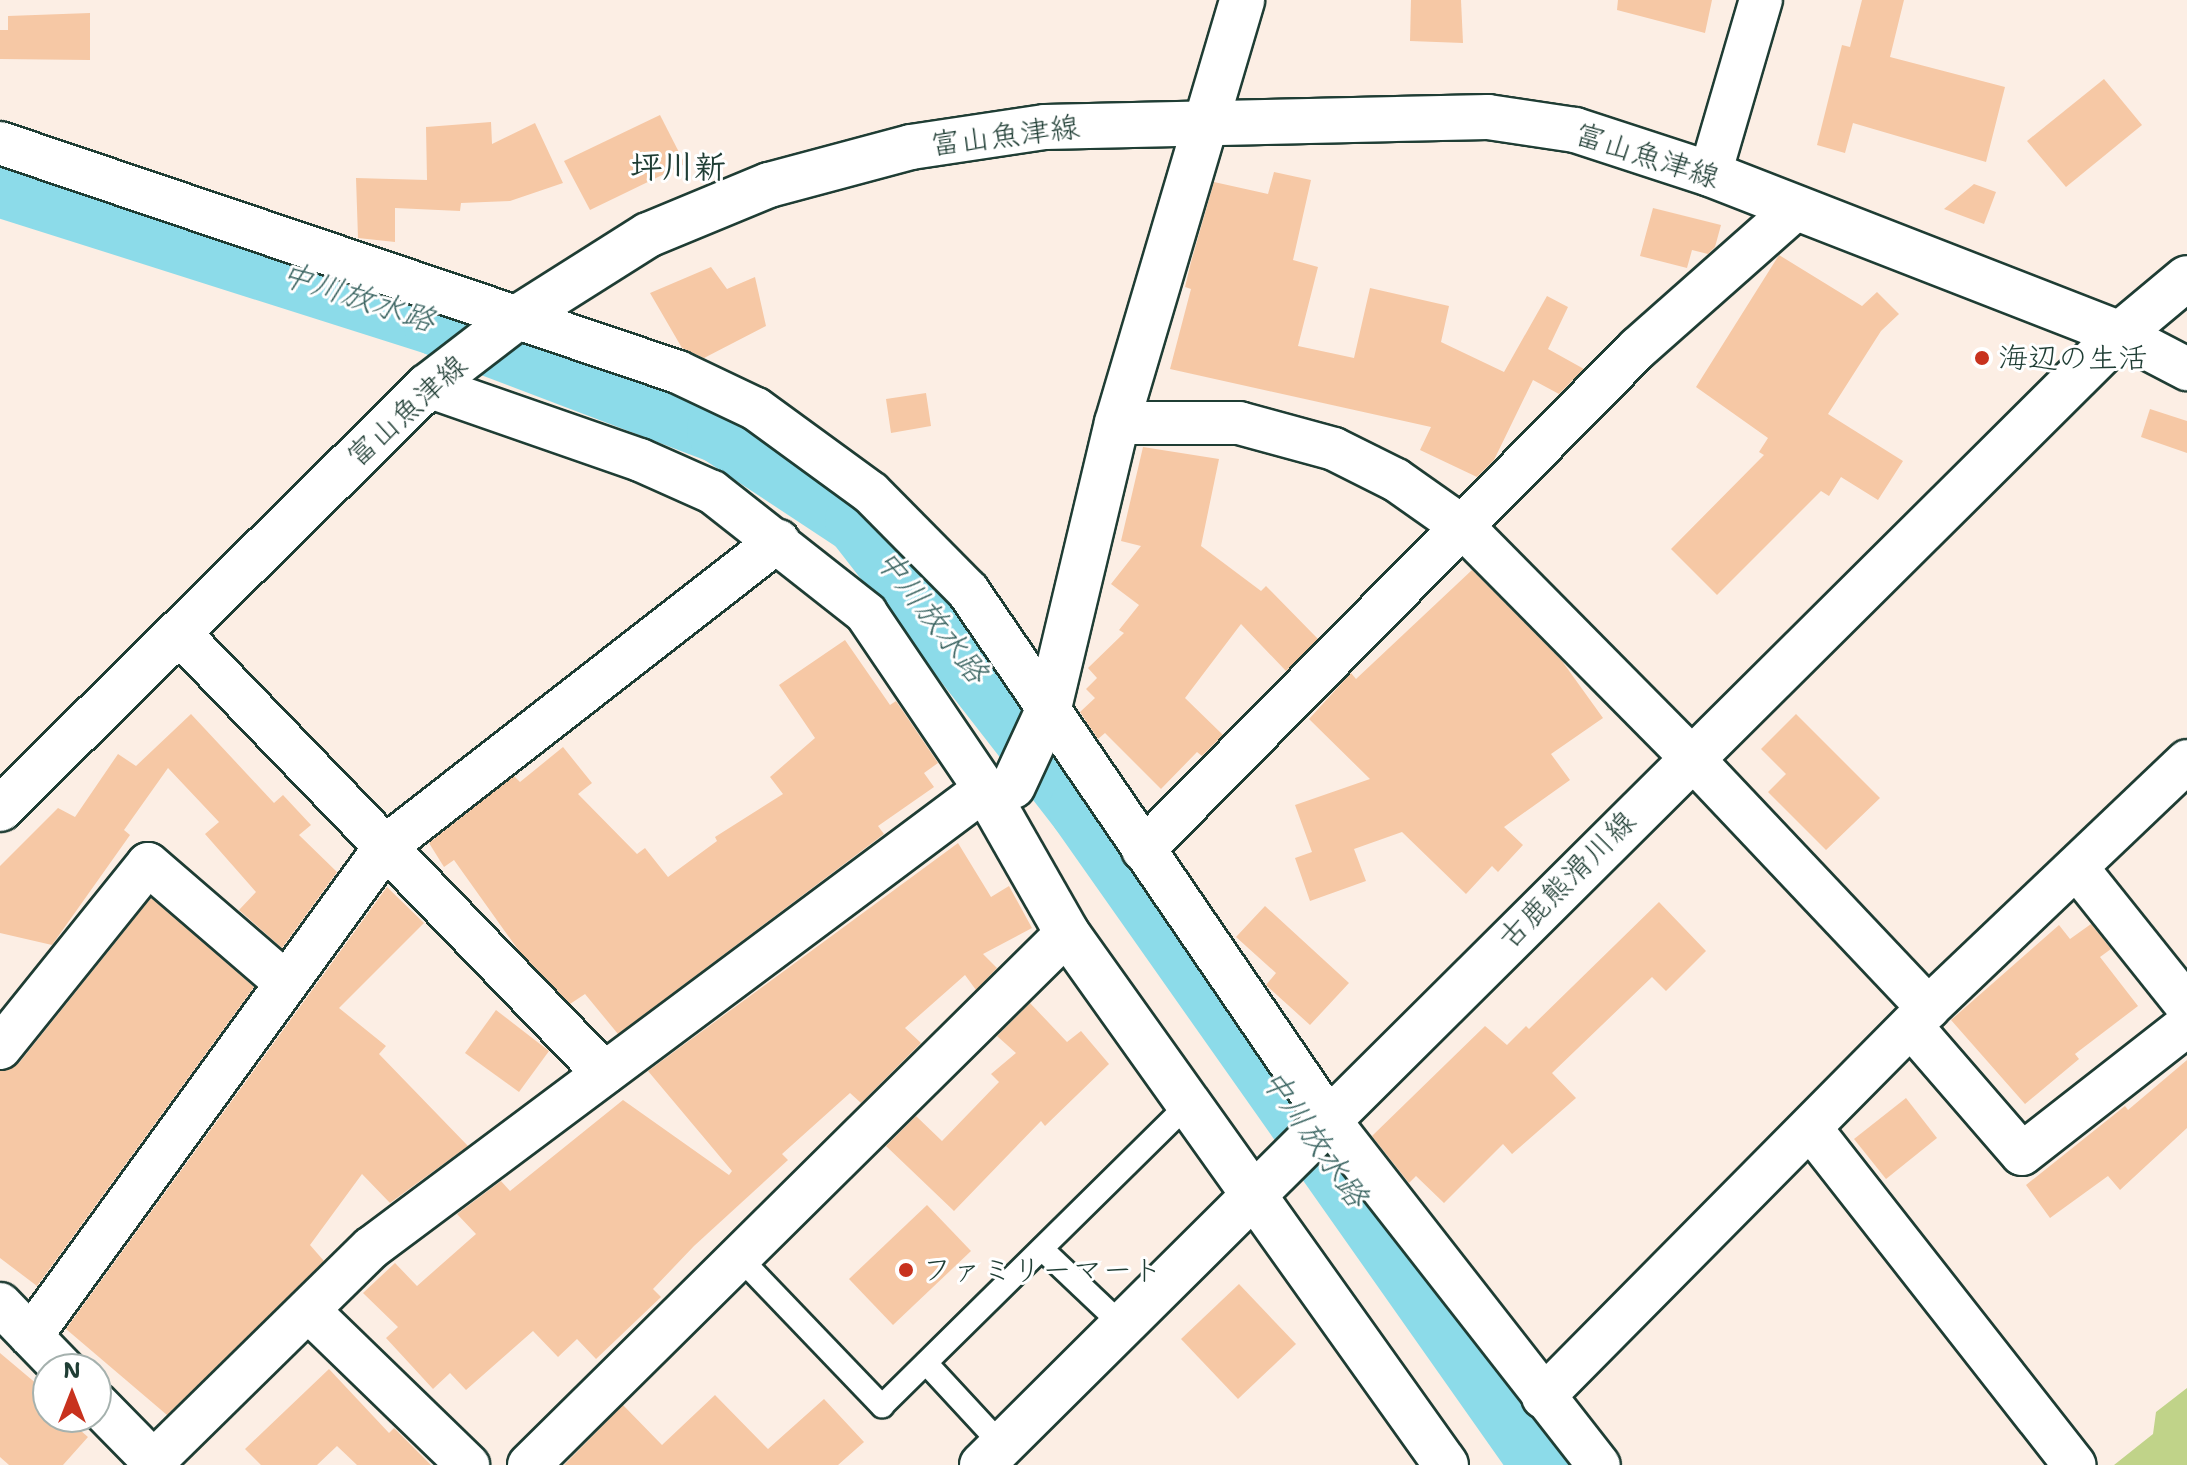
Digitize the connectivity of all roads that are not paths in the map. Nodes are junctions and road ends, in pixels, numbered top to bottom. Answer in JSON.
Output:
{"nodes":[{"id":1,"x":1242,"y":0,"type":"edge"},
{"id":2,"x":1761,"y":0,"type":"edge"},
{"id":3,"x":1206,"y":121,"type":"junction"},
{"id":4,"x":0,"y":143,"type":"edge"},
{"id":5,"x":1710,"y":174,"type":"junction"},
{"id":6,"x":1796,"y":208,"type":"junction"},
{"id":7,"x":2187,"y":278,"type":"edge"},
{"id":8,"x":510,"y":323,"type":"junction"},
{"id":9,"x":2120,"y":334,"type":"junction"},
{"id":10,"x":2187,"y":369,"type":"edge"},
{"id":11,"x":440,"y":376,"type":"junction"},
{"id":12,"x":1117,"y":423,"type":"junction"},
{"id":13,"x":1464,"y":528,"type":"junction"},
{"id":14,"x":778,"y":541,"type":"junction"},
{"id":15,"x":179,"y":633,"type":"junction"},
{"id":16,"x":1046,"y":711,"type":"junction"},
{"id":17,"x":1690,"y":756,"type":"junction"},
{"id":18,"x":2187,"y":761,"type":"edge"},
{"id":19,"x":1001,"y":798,"type":"junction"},
{"id":20,"x":0,"y":809,"type":"edge"},
{"id":21,"x":386,"y":846,"type":"junction"},
{"id":22,"x":1143,"y":850,"type":"junction"},
{"id":23,"x":2077,"y":868,"type":"junction"},
{"id":24,"x":1067,"y":933,"type":"junction"},
{"id":25,"x":286,"y":983,"type":"junction"},
{"id":26,"x":2187,"y":1006,"type":"edge"},
{"id":27,"x":1920,"y":1017,"type":"junction"},
{"id":28,"x":2187,"y":1025,"type":"edge"},
{"id":29,"x":0,"y":1048,"type":"edge"},
{"id":30,"x":604,"y":1073,"type":"junction"},
{"id":31,"x":1188,"y":1104,"type":"junction"},
{"id":32,"x":1324,"y":1126,"type":"junction"},
{"id":33,"x":1811,"y":1129,"type":"junction"},
{"id":34,"x":1263,"y":1181,"type":"junction"},
{"id":35,"x":1042,"y":1249,"type":"junction"},
{"id":36,"x":739,"y":1257,"type":"junction"},
{"id":37,"x":0,"y":1304,"type":"edge"},
{"id":38,"x":311,"y":1313,"type":"junction"},
{"id":39,"x":1122,"y":1325,"type":"junction"},
{"id":40,"x":31,"y":1336,"type":"junction"},
{"id":41,"x":47,"y":1353,"type":"edge"},
{"id":42,"x":926,"y":1363,"type":"junction"},
{"id":43,"x":1543,"y":1397,"type":"junction"},
{"id":44,"x":112,"y":1420,"type":"edge"},
{"id":45,"x":992,"y":1455,"type":"edge"},
{"id":46,"x":152,"y":1463,"type":"edge"},
{"id":47,"x":468,"y":1465,"type":"edge"},
{"id":48,"x":529,"y":1465,"type":"edge"},
{"id":49,"x":1446,"y":1465,"type":"edge"},
{"id":50,"x":1599,"y":1465,"type":"edge"},
{"id":51,"x":2074,"y":1465,"type":"edge"}],
"edges":[{"from":1,"to":3,"type":"main road"},
{"from":2,"to":5,"type":"street"},
{"from":3,"to":5,"type":"main road","name":"富山魚津線"},
{"from":3,"to":8,"type":"main road","name":"富山魚津線"},
{"from":3,"to":12,"type":"main road"},
{"from":4,"to":8,"type":"street"},
{"from":5,"to":6,"type":"main road","name":"富山魚津線"},
{"from":6,"to":9,"type":"main road","name":"富山魚津線"},
{"from":6,"to":13,"type":"street"},
{"from":7,"to":9,"type":"main road"},
{"from":8,"to":11,"type":"main road","name":"富山魚津線"},
{"from":8,"to":16,"type":"street"},
{"from":9,"to":10,"type":"street"},
{"from":9,"to":17,"type":"main road","name":"古鹿熊滑川線"},
{"from":11,"to":14,"type":"street"},
{"from":11,"to":15,"type":"main road","name":"富山魚津線"},
{"from":12,"to":13,"type":"street"},
{"from":12,"to":16,"type":"main road"},
{"from":13,"to":17,"type":"street"},
{"from":13,"to":22,"type":"street"},
{"from":14,"to":19,"type":"street"},
{"from":14,"to":21,"type":"street"},
{"from":15,"to":20,"type":"main road","name":"富山魚津線"},
{"from":15,"to":21,"type":"street"},
{"from":16,"to":19,"type":"main road"},
{"from":16,"to":22,"type":"street"},
{"from":17,"to":27,"type":"street"},
{"from":17,"to":32,"type":"main road","name":"古鹿熊滑川線"},
{"from":18,"to":23,"type":"street"},
{"from":19,"to":24,"type":"main road"},
{"from":19,"to":30,"type":"street"},
{"from":21,"to":25,"type":"street"},
{"from":21,"to":30,"type":"street"},
{"from":22,"to":32,"type":"street"},
{"from":23,"to":26,"type":"street"},
{"from":23,"to":27,"type":"street"},
{"from":24,"to":31,"type":"main road"},
{"from":24,"to":36,"type":"street"},
{"from":25,"to":29,"type":"street"},
{"from":25,"to":40,"type":"street"},
{"from":27,"to":28,"type":"street"},
{"from":27,"to":33,"type":"street"},
{"from":30,"to":38,"type":"street"},
{"from":31,"to":34,"type":"main road"},
{"from":31,"to":35,"type":"lane"},
{"from":32,"to":34,"type":"main road","name":"古鹿熊滑川線"},
{"from":32,"to":43,"type":"street"},
{"from":33,"to":43,"type":"street"},
{"from":33,"to":51,"type":"street"},
{"from":34,"to":39,"type":"main road","name":"古鹿熊滑川線"},
{"from":34,"to":49,"type":"main road"},
{"from":35,"to":39,"type":"lane"},
{"from":35,"to":42,"type":"lane"},
{"from":36,"to":42,"type":"lane"},
{"from":36,"to":48,"type":"street"},
{"from":37,"to":40,"type":"street"},
{"from":38,"to":46,"type":"street"},
{"from":38,"to":47,"type":"street"},
{"from":39,"to":45,"type":"main road","name":"古鹿熊滑川線"},
{"from":40,"to":41,"type":"street"},
{"from":42,"to":45,"type":"lane"},
{"from":43,"to":50,"type":"street"},
{"from":44,"to":46,"type":"street"}]}
